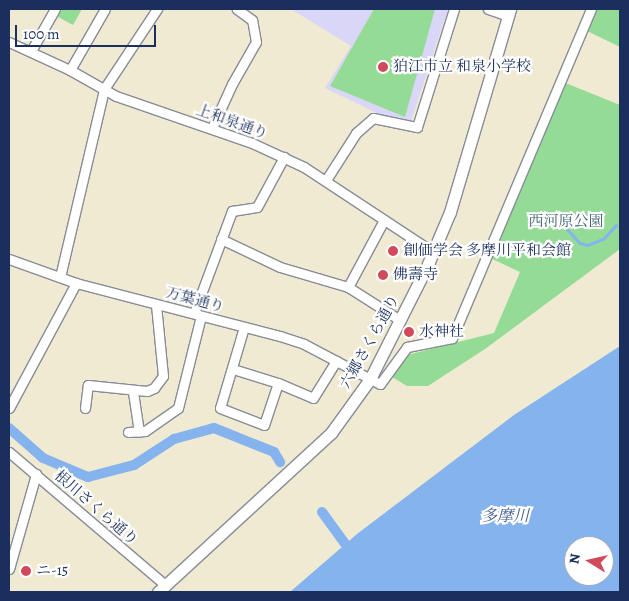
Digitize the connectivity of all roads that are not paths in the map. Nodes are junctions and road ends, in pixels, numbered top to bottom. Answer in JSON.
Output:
{"nodes":[{"id":1,"x":55,"y":9,"type":"edge"},
{"id":2,"x":105,"y":9,"type":"edge"},
{"id":3,"x":157,"y":9,"type":"edge"},
{"id":4,"x":238,"y":9,"type":"edge"},
{"id":5,"x":454,"y":9,"type":"edge"},
{"id":6,"x":488,"y":9,"type":"edge"},
{"id":7,"x":591,"y":9,"type":"edge"},
{"id":8,"x":509,"y":12,"type":"edge"},
{"id":9,"x":9,"y":42,"type":"edge"},
{"id":10,"x":31,"y":51,"type":"junction"},
{"id":11,"x":70,"y":70,"type":"junction"},
{"id":12,"x":104,"y":89,"type":"junction"},
{"id":13,"x":212,"y":128,"type":"junction"},
{"id":14,"x":284,"y":157,"type":"junction"},
{"id":15,"x":326,"y":180,"type":"junction"},
{"id":16,"x":384,"y":220,"type":"junction"},
{"id":17,"x":221,"y":239,"type":"junction"},
{"id":18,"x":433,"y":252,"type":"junction"},
{"id":19,"x":9,"y":259,"type":"edge"},
{"id":20,"x":60,"y":277,"type":"junction"},
{"id":21,"x":76,"y":283,"type":"junction"},
{"id":22,"x":348,"y":287,"type":"junction"},
{"id":23,"x":156,"y":304,"type":"junction"},
{"id":24,"x":198,"y":314,"type":"junction"},
{"id":25,"x":400,"y":320,"type":"junction"},
{"id":26,"x":244,"y":327,"type":"junction"},
{"id":27,"x":336,"y":361,"type":"junction"},
{"id":28,"x":233,"y":369,"type":"junction"},
{"id":29,"x":370,"y":379,"type":"junction"},
{"id":30,"x":278,"y":383,"type":"junction"},
{"id":31,"x":133,"y":392,"type":"junction"},
{"id":32,"x":9,"y":408,"type":"edge"},
{"id":33,"x":85,"y":408,"type":"dead end"},
{"id":34,"x":128,"y":432,"type":"dead end"},
{"id":35,"x":139,"y":432,"type":"junction"},
{"id":36,"x":9,"y":452,"type":"edge"},
{"id":37,"x":36,"y":474,"type":"junction"},
{"id":38,"x":9,"y":569,"type":"edge"},
{"id":39,"x":161,"y":589,"type":"edge"}],
"edges":[{"from":1,"to":10,"type":"street"},
{"from":2,"to":11,"type":"street"},
{"from":3,"to":12,"type":"street"},
{"from":4,"to":13,"type":"street"},
{"from":5,"to":15,"type":"street"},
{"from":6,"to":8,"type":"street"},
{"from":7,"to":29,"type":"street"},
{"from":8,"to":18,"type":"main road","name":"六郷さくら通り"},
{"from":9,"to":10,"type":"street","name":"上和泉通り"},
{"from":10,"to":11,"type":"street","name":"上和泉通り"},
{"from":11,"to":12,"type":"street","name":"上和泉通り"},
{"from":12,"to":13,"type":"street","name":"上和泉通り"},
{"from":12,"to":20,"type":"street"},
{"from":13,"to":14,"type":"street","name":"上和泉通り"},
{"from":14,"to":15,"type":"street","name":"上和泉通り"},
{"from":14,"to":17,"type":"street"},
{"from":15,"to":16,"type":"street","name":"上和泉通り"},
{"from":16,"to":18,"type":"street","name":"上和泉通り"},
{"from":16,"to":22,"type":"street"},
{"from":17,"to":22,"type":"street"},
{"from":17,"to":24,"type":"street"},
{"from":18,"to":25,"type":"main road","name":"六郷さくら通り"},
{"from":19,"to":20,"type":"street","name":"万葉通り"},
{"from":20,"to":21,"type":"street","name":"万葉通り"},
{"from":21,"to":23,"type":"street","name":"万葉通り"},
{"from":21,"to":32,"type":"street"},
{"from":22,"to":25,"type":"street"},
{"from":23,"to":24,"type":"street","name":"万葉通り"},
{"from":23,"to":31,"type":"street"},
{"from":24,"to":26,"type":"street","name":"万葉通り"},
{"from":24,"to":35,"type":"street"},
{"from":25,"to":29,"type":"main road","name":"六郷さくら通り"},
{"from":26,"to":27,"type":"street","name":"万葉通り"},
{"from":26,"to":28,"type":"street"},
{"from":27,"to":29,"type":"street","name":"万葉通り"},
{"from":27,"to":30,"type":"street"},
{"from":28,"to":30,"type":"street"},
{"from":28,"to":30,"type":"street"},
{"from":29,"to":39,"type":"main road","name":"六郷さくら通り"},
{"from":31,"to":33,"type":"street"},
{"from":31,"to":35,"type":"street"},
{"from":34,"to":35,"type":"street"},
{"from":36,"to":37,"type":"street","name":"根川さくら通り"},
{"from":37,"to":38,"type":"street"},
{"from":37,"to":39,"type":"street","name":"根川さくら通り"}]}
